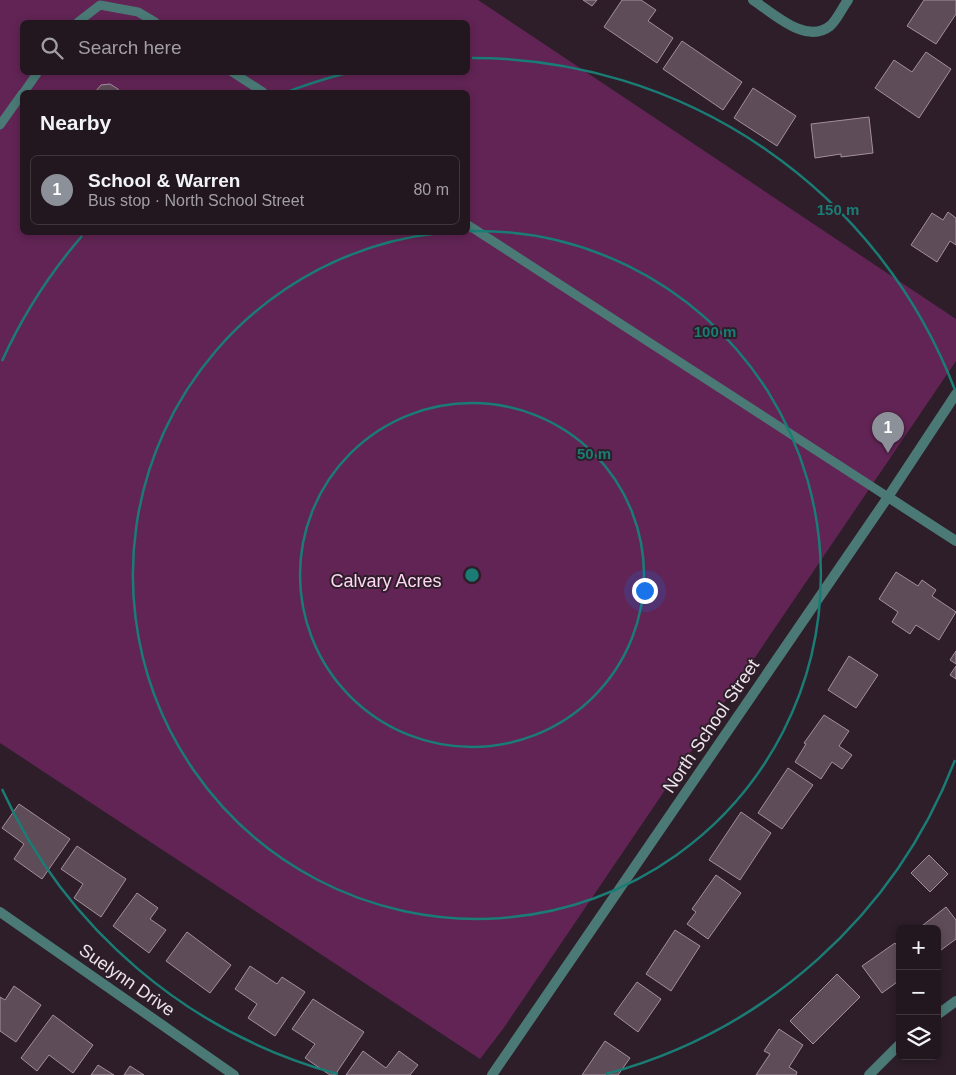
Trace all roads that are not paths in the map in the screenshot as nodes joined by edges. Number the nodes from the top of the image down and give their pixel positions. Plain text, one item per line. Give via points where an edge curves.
1 (753, 0) edge
2 (848, 0) edge
3 (81, 20) edge
4 (152, 20) edge
5 (36, 75) edge
6 (237, 75) edge
7 (25, 90) edge
8 (260, 90) edge
9 (20, 97) edge
10 (0, 125) edge
11 (470, 226) edge
12 (956, 394) edge
13 (888, 497) junction
14 (956, 541) edge
15 (0, 912) edge
16 (956, 1000) edge
17 (941, 1012) edge
18 (896, 1048) edge
19 (234, 1075) edge
20 (492, 1075) edge
21 (869, 1075) edge

1 - 2 street via 796,28 814,33 831,25
3 - 4 lane via 100,5 138,12
5 - 7 lane
6 - 8 lane
9 - 10 lane
11 - 13 lane
12 - 13 street, North School Street
13 - 14 street
13 - 20 street, North School Street
15 - 19 street, Suelynn Drive
16 - 17 street
18 - 21 street

